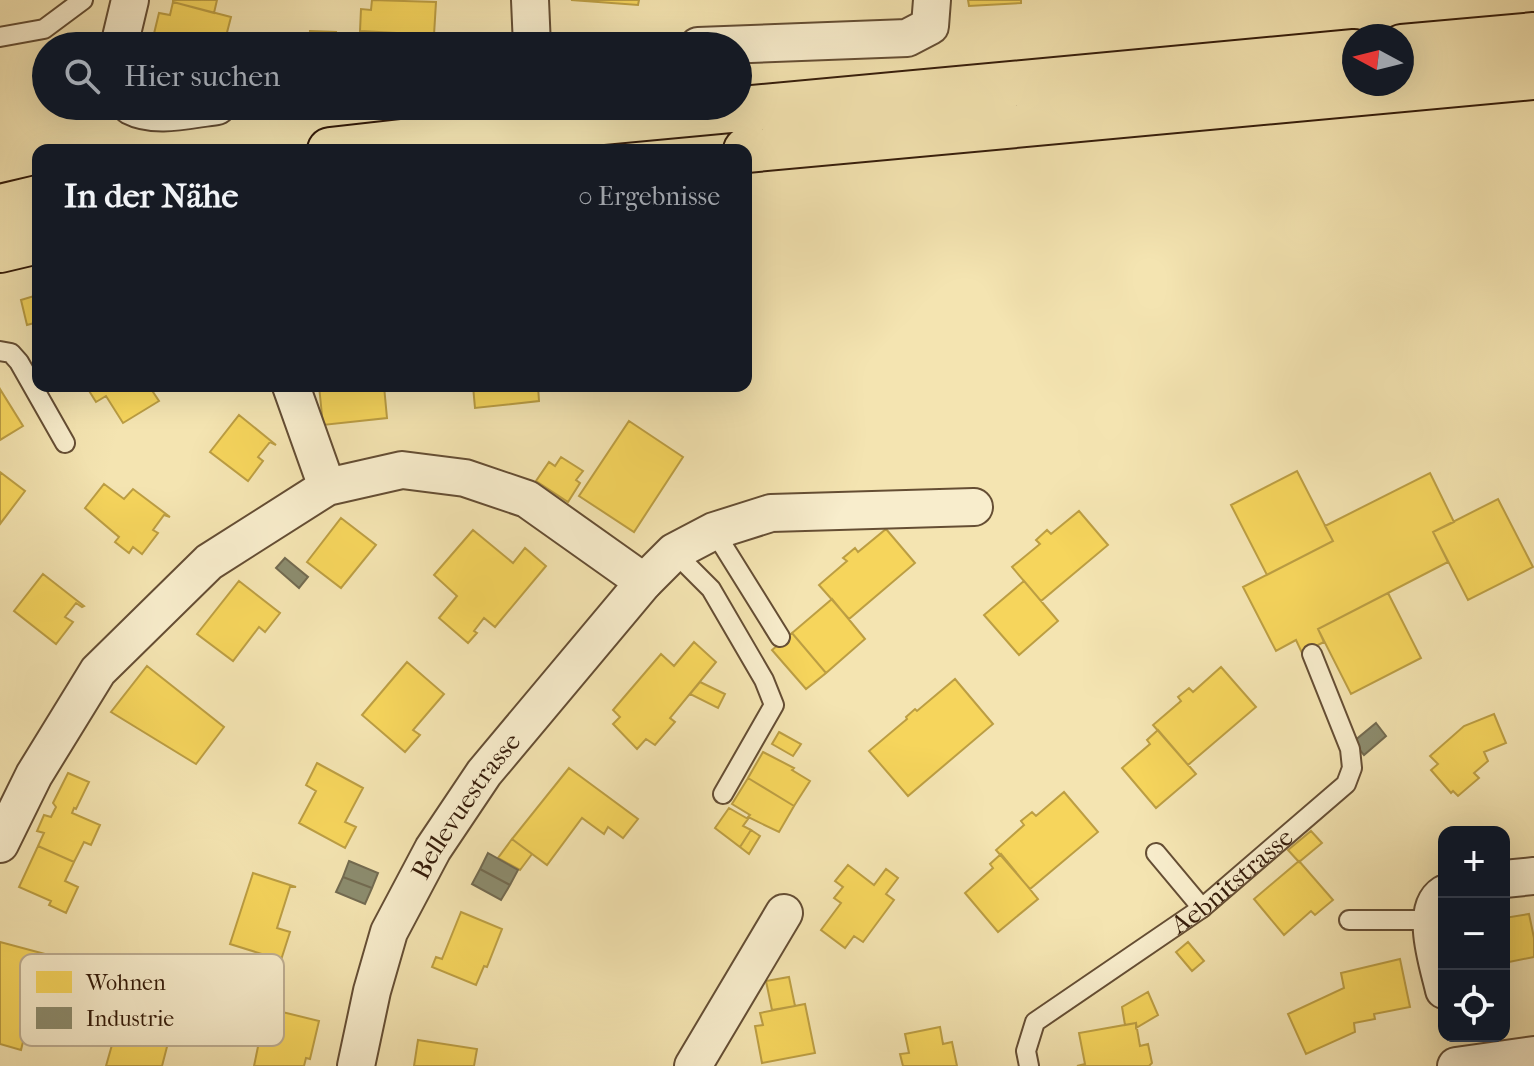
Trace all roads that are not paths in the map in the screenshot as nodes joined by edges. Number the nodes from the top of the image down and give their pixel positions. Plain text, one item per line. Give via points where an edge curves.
1 (83, 0) edge
2 (130, 0) edge
3 (530, 0) edge
4 (932, 0) edge
5 (122, 32) edge
6 (531, 32) edge
7 (1534, 35) edge
8 (0, 37) edge
9 (752, 44) edge
10 (1414, 46) edge
11 (1342, 53) edge
12 (1534, 77) edge
13 (752, 108) edge
14 (619, 120) edge
15 (382, 144) edge
16 (752, 149) edge
17 (32, 199) edge
18 (0, 207) edge
19 (32, 242) edge
20 (0, 250) edge
21 (0, 351) edge
22 (32, 385) edge
23 (36, 392) edge
24 (293, 392) edge
25 (65, 443) dead end
26 (327, 487) junction
27 (974, 507) dead end
28 (714, 531) junction
29 (674, 552) junction
30 (644, 582) junction
31 (780, 637) dead end
32 (1312, 654) dead end
33 (723, 794) dead end
34 (0, 844) edge
35 (1156, 853) dead end
36 (1534, 876) edge
37 (1510, 878) edge
38 (1437, 907) edge
39 (1202, 908) junction
40 (784, 913) dead end
41 (1349, 920) dead end
42 (1442, 970) edge
43 (1454, 1042) edge
44 (1534, 1055) edge
45 (356, 1066) edge
46 (693, 1066) edge
47 (1029, 1066) edge
48 (1457, 1066) edge

1 - 8 lane via 44,29
2 - 5 street
3 - 6 street
4 - 9 street via 930,26 907,38
7 - 10 highway
11 - 13 highway
12 - 16 highway
14 - 15 highway
17 - 18 highway
19 - 20 highway
21 - 22 lane via 11,353
23 - 25 lane
24 - 26 street
26 - 30 street via 402,470 465,478 527,499
26 - 34 street via 209,562 98,671 34,775
27 - 28 street, Bellevuestrasse via 771,513
28 - 29 street, Bellevuestrasse
28 - 31 lane
29 - 30 street, Bellevuestrasse
29 - 33 lane via 711,589 774,705
30 - 45 street, Bellevuestrasse via 484,773 433,849 389,932
32 - 39 lane, Aebnitstrasse via 1350,749 1352,768 1346,784
35 - 39 lane
36 - 37 street
38 - 41 lane
38 - 42 street
39 - 47 lane, Aebnitstrasse via 1035,1022 1026,1051
40 - 46 street
43 - 48 street
44 - 48 street

